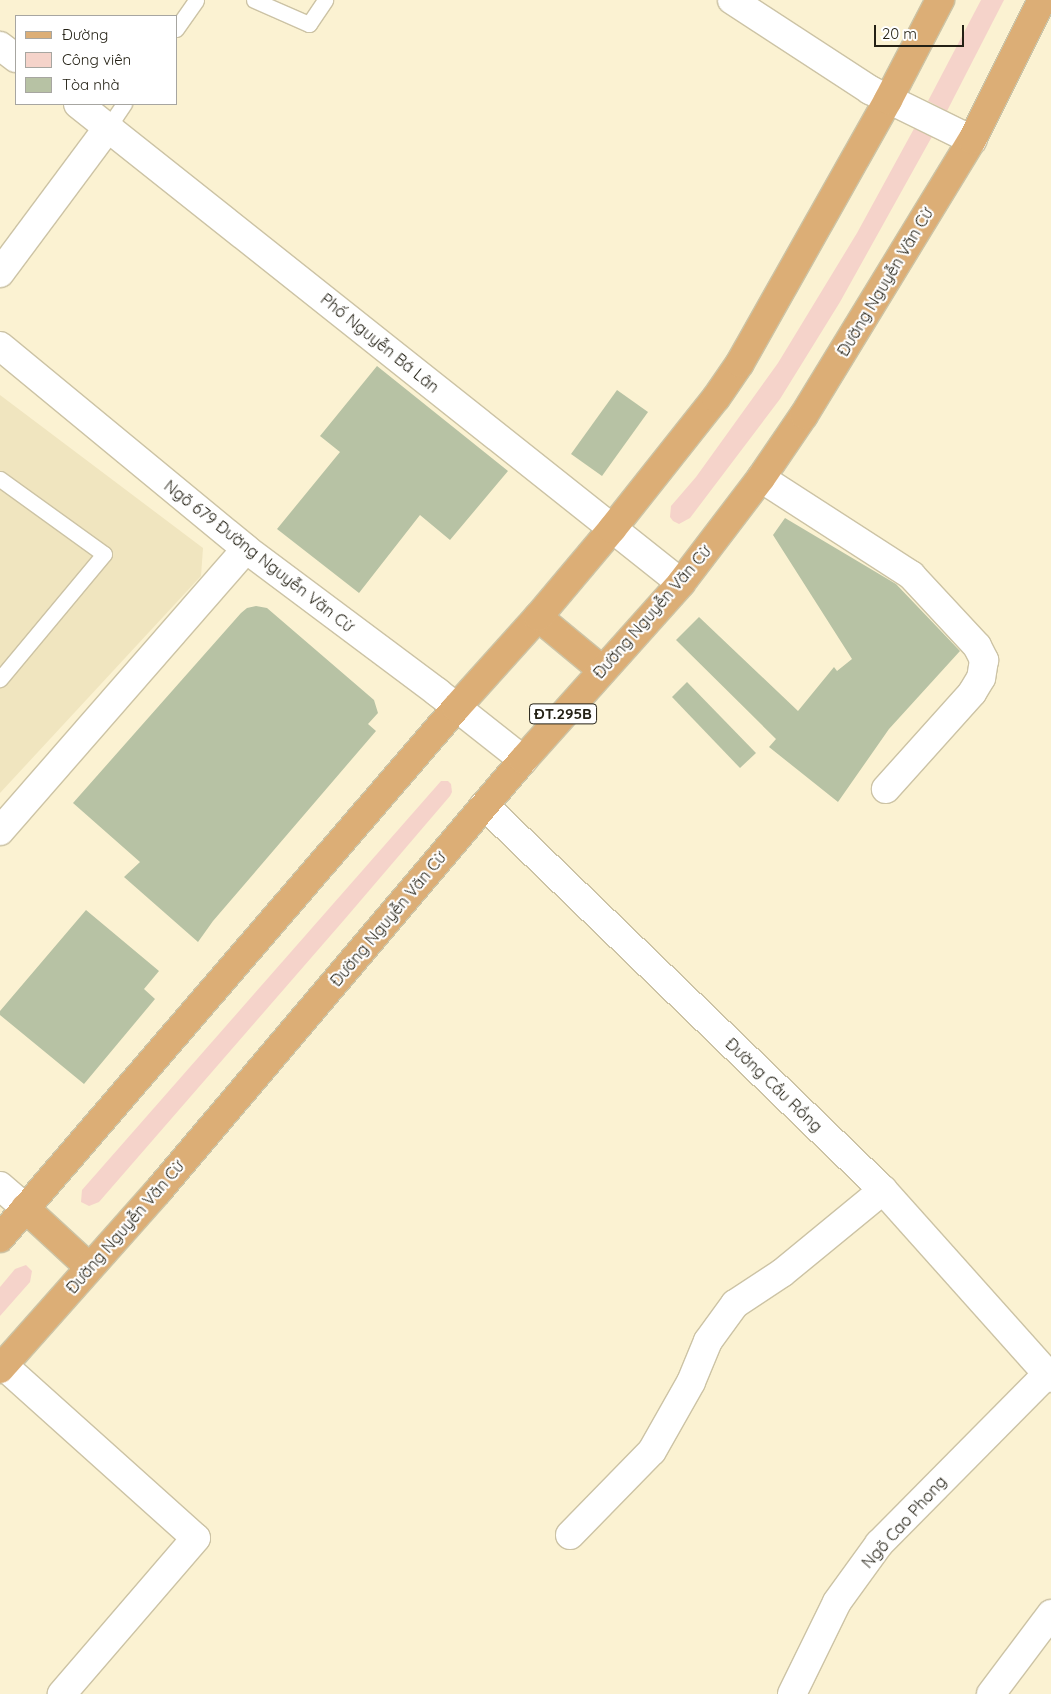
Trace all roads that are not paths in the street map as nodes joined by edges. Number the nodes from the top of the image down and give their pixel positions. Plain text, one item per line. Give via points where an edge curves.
1 (196, 0) edge
2 (254, 0) edge
3 (325, 0) edge
4 (732, 0) edge
5 (940, 0) edge
6 (1042, 0) edge
7 (178, 26) edge
8 (0, 46) edge
9 (15, 57) edge
10 (888, 100) junction
11 (79, 105) edge
12 (123, 105) edge
13 (109, 126) junction
14 (972, 140) junction
15 (0, 273) edge
16 (0, 346) edge
17 (761, 478) junction
18 (0, 479) edge
19 (612, 529) junction
20 (246, 549) junction
21 (681, 583) junction
22 (538, 617) junction
23 (602, 670) junction
24 (0, 679) edge
25 (456, 708) junction
26 (523, 760) junction
27 (886, 789) dead end
28 (484, 805) junction
29 (0, 831) edge
30 (0, 1186) edge
31 (883, 1190) junction
32 (25, 1208) junction
33 (0, 1238) edge
34 (89, 1268) junction
35 (2, 1367) edge
36 (1049, 1376) edge
37 (570, 1535) dead end
38 (1051, 1614) edge
39 (62, 1694) edge
40 (792, 1694) edge
41 (991, 1694) edge

1 - 7 lane
2 - 3 lane via 309,24
4 - 10 street
5 - 10 main road
6 - 14 main road, Đường Nguyễn Văn Cừ / ĐT.295B
8 - 9 street
10 - 14 street
10 - 19 main road via 740,363
11 - 13 street, Phố Nguyễn Bá Lân
12 - 13 lane
13 - 15 street
13 - 19 street, Phố Nguyễn Bá Lân
14 - 17 main road, Đường Nguyễn Văn Cừ / ĐT.295B via 804,415
16 - 20 street, Ngõ 679 Đường Nguyễn Văn Cừ
17 - 21 main road, Đường Nguyễn Văn Cừ / ĐT.295B
17 - 27 street via 911,575 977,646 984,660 982,678 972,692
18 - 24 lane via 104,554
19 - 21 street, Phố Nguyễn Bá Lân
19 - 22 main road
20 - 25 street, Ngõ 679 Đường Nguyễn Văn Cừ
20 - 29 street
21 - 23 main road, Đường Nguyễn Văn Cừ / ĐT.295B
22 - 23 main road
22 - 25 main road
23 - 26 main road, Đường Nguyễn Văn Cừ / ĐT.295B
25 - 26 street, Ngõ 679 Đường Nguyễn Văn Cừ
25 - 32 main road
26 - 28 main road, Đường Nguyễn Văn Cừ / ĐT.295B
28 - 31 street, Đường Cầu Rồng
28 - 34 main road, Đường Nguyễn Văn Cừ / ĐT.295B via 158,1191
30 - 32 street
31 - 36 street, Đường Cầu Rồng
31 - 37 street via 782,1273 734,1304 708,1341 691,1382 652,1451
32 - 33 main road
32 - 34 main road
34 - 35 main road, Đường Nguyễn Văn Cừ / ĐT.295B
35 - 39 street via 196,1538
36 - 40 street, Ngõ Cao Phong via 879,1544 837,1602
38 - 41 street

